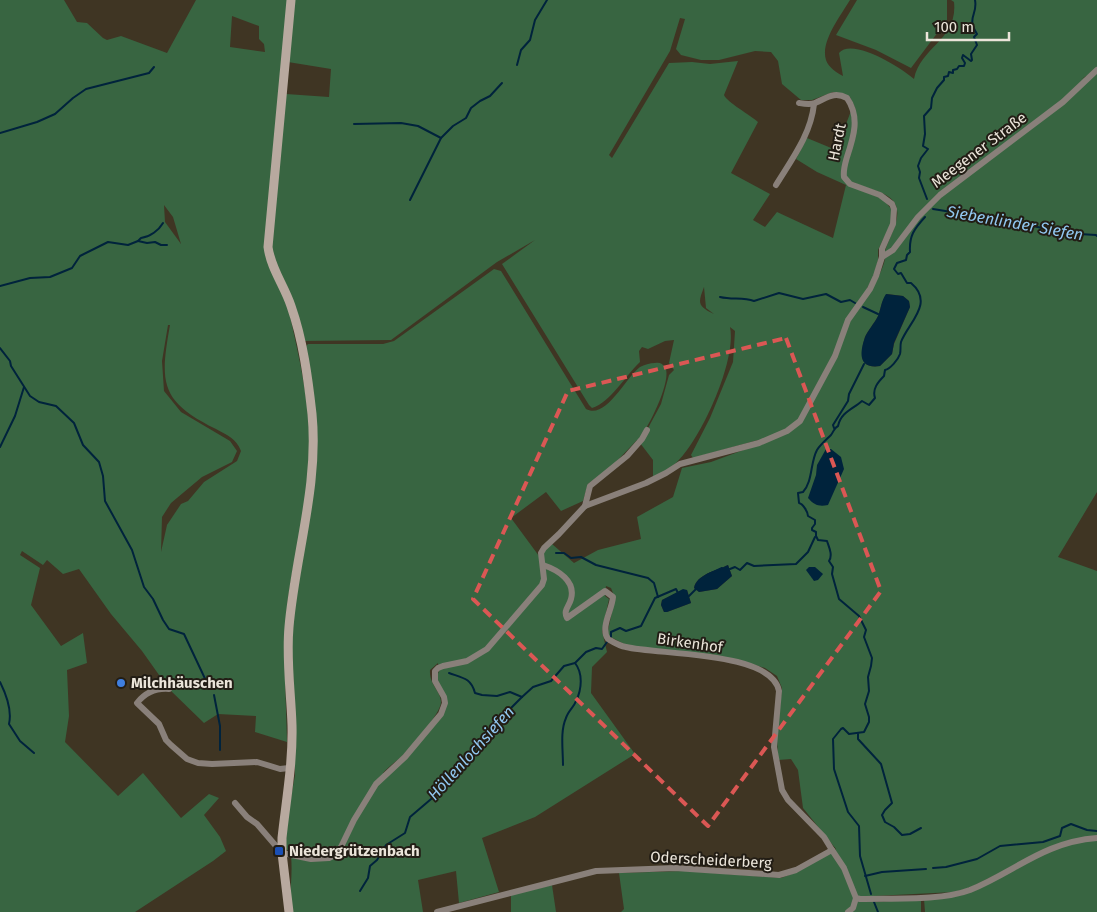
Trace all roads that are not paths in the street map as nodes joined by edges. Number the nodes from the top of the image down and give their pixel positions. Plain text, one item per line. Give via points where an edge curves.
1 (291, 0) edge
2 (1097, 70) edge
3 (799, 103) dead end
4 (814, 104) junction
5 (776, 185) dead end
6 (882, 256) junction
7 (648, 430) dead end
8 (585, 506) junction
9 (543, 565) junction
10 (169, 689) dead end
11 (289, 768) junction
12 (235, 803) dead end
13 (1097, 838) edge
14 (832, 850) junction
15 (282, 853) junction
16 (856, 898) junction
17 (289, 912) edge
18 (437, 912) edge
19 (848, 912) edge

1 - 11 street via 268,247 272,268 291,305 300,341 312,412 313,439 310,494 288,635 292,727
2 - 6 street, Meegener Straße via 1063,102 940,195 892,250
3 - 4 street, Hardt
4 - 5 street, Hardt via 801,146
4 - 6 street, Hardt via 833,94 843,96 854,112 856,124 844,177 850,184 892,204 893,224
6 - 8 street via 870,288 848,320 831,365 794,427 759,443 680,464 646,482
7 - 8 street via 627,456 590,486
8 - 9 street via 544,548 541,554
9 - 14 street, Birkenhof via 558,570 569,582 572,594 567,618 605,591 613,597 605,631 608,639 624,647 728,660 764,671 774,678 779,691 774,747 781,786 788,800
9 - 15 street via 542,585 488,649 467,661 443,666 435,672 435,681 444,697 444,709 405,757 376,784 337,852 329,858 302,858
10 - 11 street via 150,692 137,704 159,724 170,745 187,759 212,764 257,762 280,769
11 - 15 street
12 - 15 street
13 - 16 street via 1046,850 982,884 955,894
14 - 16 street via 844,868
14 - 18 street, Oderscheiderberg via 796,870 779,875 675,868 596,871
15 - 17 street
16 - 19 street

